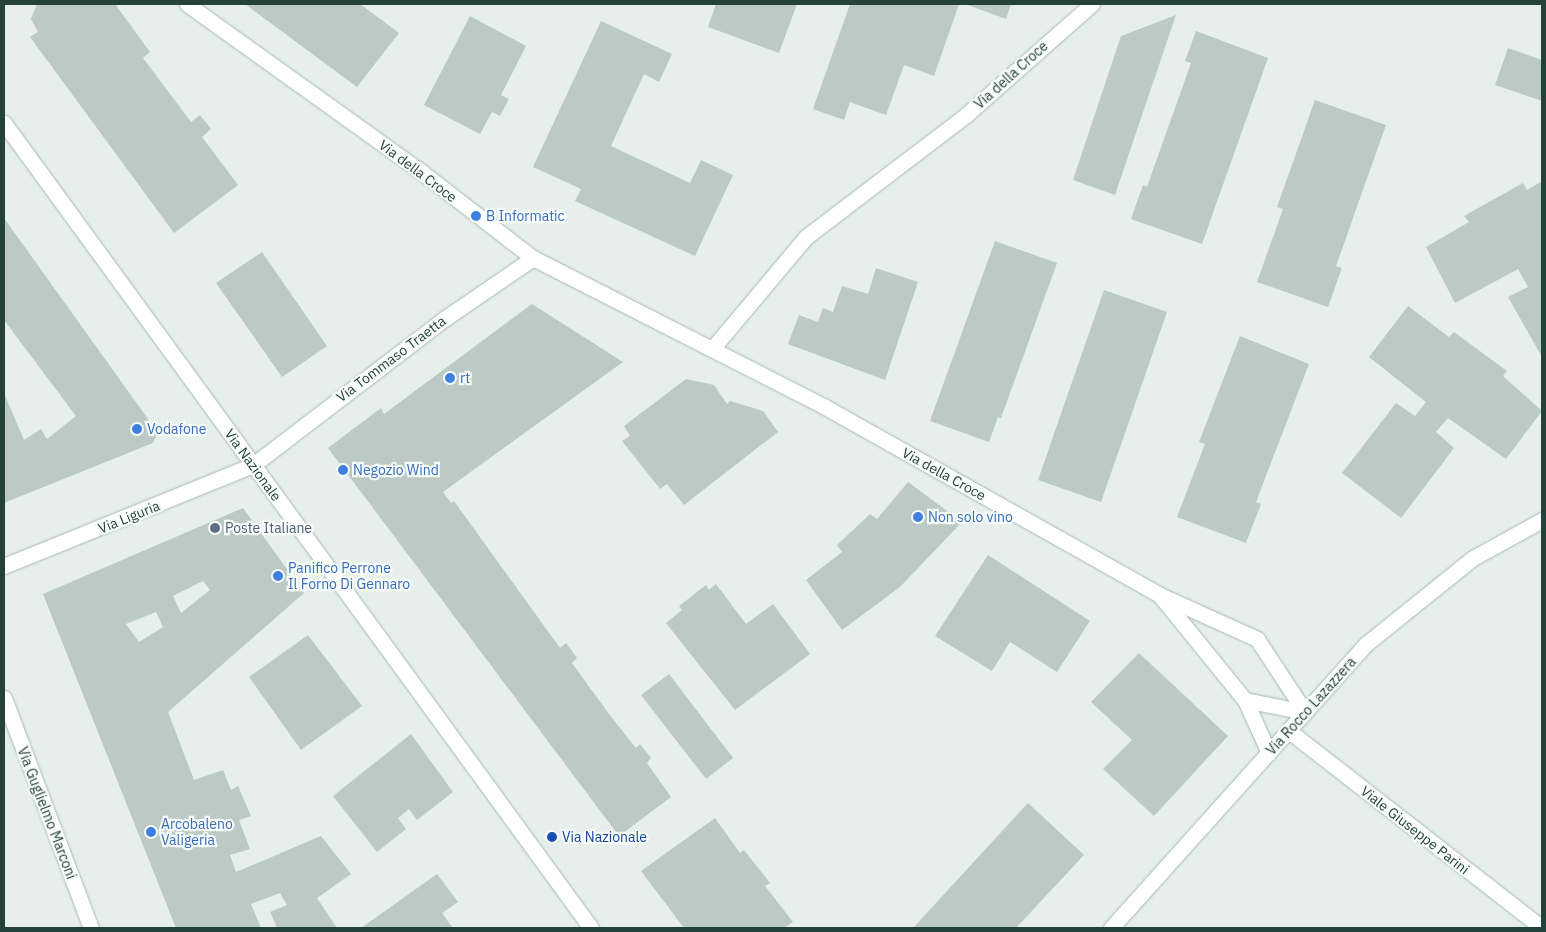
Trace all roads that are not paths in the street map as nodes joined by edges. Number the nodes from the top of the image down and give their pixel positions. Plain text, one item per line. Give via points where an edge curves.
1 (187, 4) edge
2 (1092, 4) edge
3 (4, 123) edge
4 (533, 258) junction
5 (712, 349) junction
6 (253, 466) junction
7 (1542, 520) edge
8 (4, 566) edge
9 (1160, 594) junction
10 (4, 698) edge
11 (1245, 700) junction
12 (1305, 712) junction
13 (1289, 731) junction
14 (1270, 752) junction
15 (91, 928) edge
16 (591, 928) edge
17 (1111, 928) edge
18 (1542, 928) edge

1 - 4 street, Via della Croce via 419,170
2 - 5 street, Via della Croce via 966,115 806,237
3 - 6 street, Via Nazionale
4 - 5 street, Via della Croce
4 - 6 street, Via Tommaso Traetta via 444,319
5 - 9 street, Via della Croce via 825,407
6 - 8 street, Via Liguria
6 - 16 street, Via Nazionale
7 - 12 street, Via Rocco Lazazzera via 1473,558 1374,638
9 - 11 street
9 - 12 street, Via della Croce via 1257,639
10 - 15 street, Via Guglielmo Marconi
11 - 12 street
11 - 14 street
12 - 13 street, Via Rocco Lazazzera
13 - 14 street, Via Rocco Lazazzera
13 - 18 street, Viale Giuseppe Parini
14 - 17 street, Via Rocco Lazazzera

